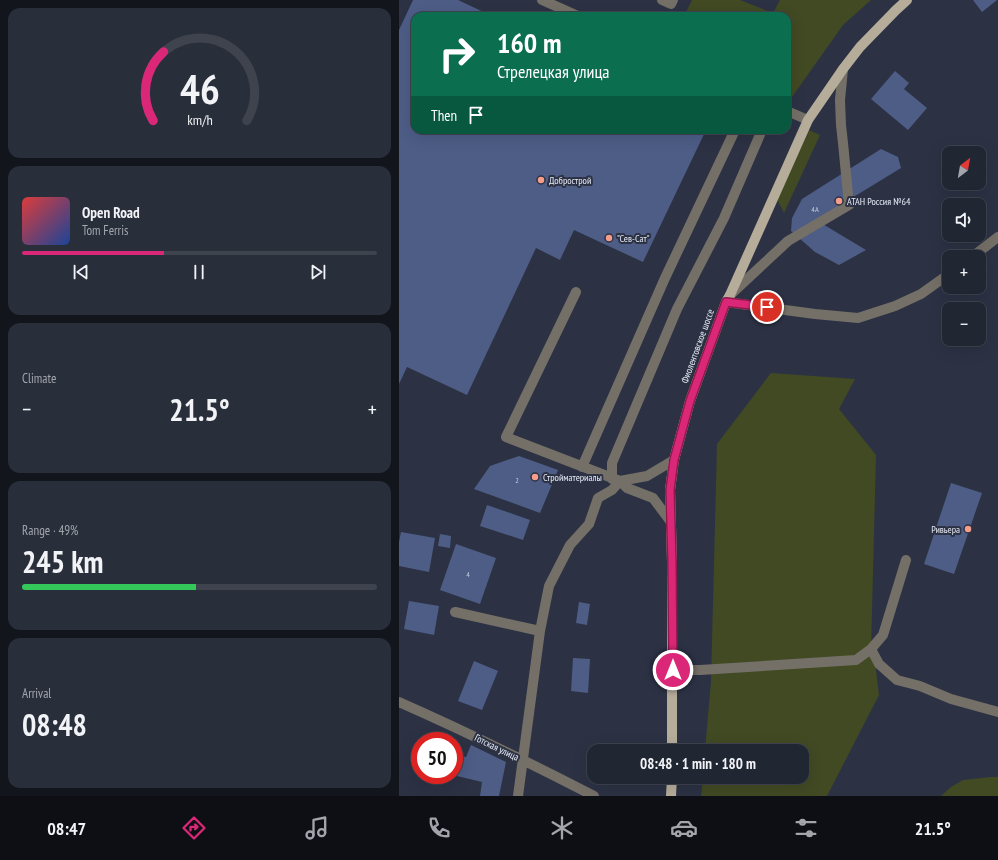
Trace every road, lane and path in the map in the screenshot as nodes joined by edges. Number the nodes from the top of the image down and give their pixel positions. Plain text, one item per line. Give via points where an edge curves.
1 (542, 0) edge
2 (662, 0) edge
3 (673, 0) edge
4 (907, 0) edge
5 (569, 12) edge
6 (843, 69) junction
7 (791, 113) edge
8 (808, 120) junction
9 (733, 134) edge
10 (760, 134) edge
11 (998, 237) edge
12 (981, 250) edge
13 (942, 279) edge
14 (576, 292) dead end
15 (728, 298) junction
16 (674, 460) junction
17 (582, 467) junction
18 (616, 480) junction
19 (671, 522) junction
20 (906, 560) dead end
21 (455, 612) dead end
22 (540, 631) junction
23 (871, 649) junction
24 (673, 670) junction
25 (399, 702) edge
26 (998, 712) edge
27 (672, 744) edge
28 (523, 760) junction
29 (671, 784) edge
30 (518, 796) edge
31 (594, 796) edge
32 (671, 796) edge

1 - 5 street
2 - 3 street via 671,4
4 - 6 main road, Фиолентовское шоссе via 860,47
6 - 8 main road, Фиолентовское шоссе
6 - 15 street via 841,125 849,205 788,241
7 - 8 street
8 - 15 main road, Фиолентовское шоссе
9 - 17 street via 665,278
10 - 18 street via 724,218 677,309 612,463
11 - 12 street
13 - 15 street via 921,294 859,318 815,314
14 - 17 street via 506,437
15 - 16 main road, Фиолентовское шоссе via 690,401
16 - 18 street via 647,476
16 - 19 main road, Фиолентовское шоссе via 670,490
17 - 18 street
18 - 19 street via 627,488 653,498
18 - 22 street via 612,490 598,498 589,524 570,545 549,586
19 - 24 main road, Фиолентовское шоссе
20 - 23 street via 883,635
21 - 22 street
22 - 28 street
23 - 24 street via 856,660
23 - 26 street via 879,664 897,680
24 - 27 main road, Фиолентовское шоссе
25 - 28 street, Готская улица
28 - 30 street
28 - 31 street, Готская улица
29 - 32 main road

